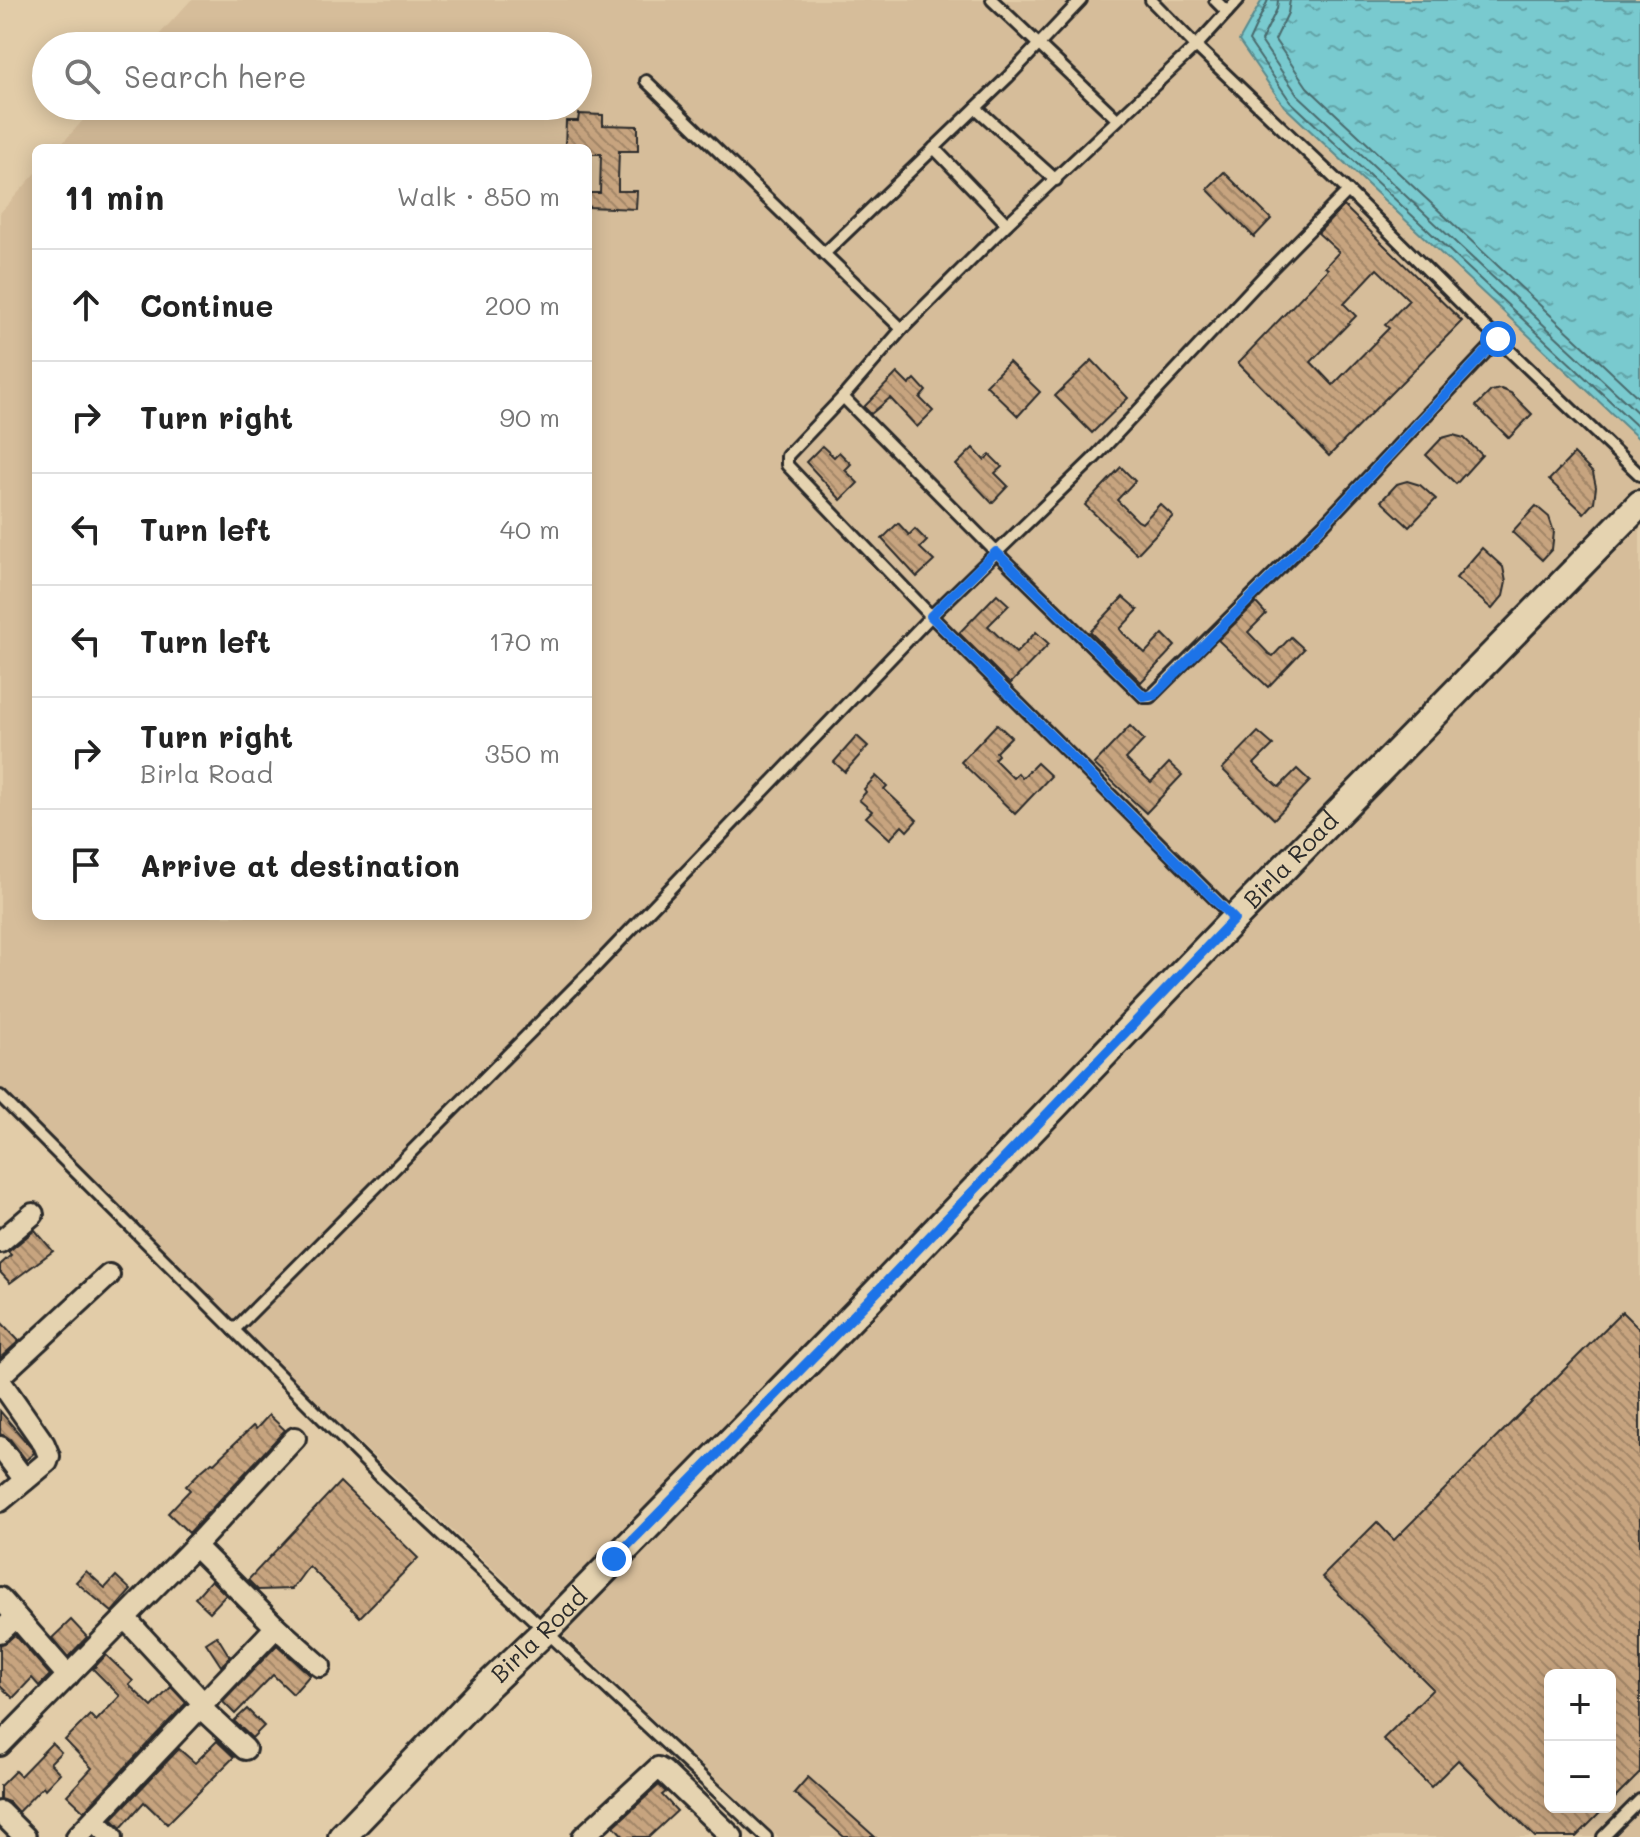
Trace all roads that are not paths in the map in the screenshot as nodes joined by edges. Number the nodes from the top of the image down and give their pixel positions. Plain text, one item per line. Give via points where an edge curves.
1 (992, 0) edge
2 (1081, 0) edge
3 (1151, 0) edge
4 (1215, 0) edge
5 (1238, 0) edge
6 (1227, 12) junction
7 (1039, 45) junction
8 (1196, 46) junction
9 (646, 81) dead end
10 (976, 108) junction
11 (1117, 119) junction
12 (934, 148) junction
13 (1056, 180) junction
14 (1348, 191) junction
15 (1007, 224) junction
16 (824, 254) junction
17 (902, 329) junction
18 (1498, 339) junction
19 (843, 397) junction
20 (1640, 475) edge
21 (1640, 504) edge
22 (996, 552) junction
23 (931, 616) junction
24 (1234, 919) junction
25 (0, 1096) edge
26 (33, 1214) dead end
27 (0, 1242) edge
28 (109, 1275) dead end
29 (234, 1330) junction
30 (0, 1379) edge
31 (295, 1438) dead end
32 (0, 1447) edge
33 (25, 1480) junction
34 (0, 1501) edge
35 (195, 1546) junction
36 (0, 1598) edge
37 (16, 1617) junction
38 (125, 1618) junction
39 (276, 1627) junction
40 (545, 1631) junction
41 (0, 1632) edge
42 (320, 1666) dead end
43 (68, 1676) junction
44 (203, 1706) junction
45 (0, 1745) edge
46 (245, 1749) dead end
47 (1640, 1800) edge
48 (0, 1812) edge
49 (94, 1820) junction
50 (25, 1837) edge
51 (77, 1837) edge
52 (112, 1837) edge
53 (342, 1837) edge
54 (583, 1837) edge
55 (732, 1837) edge
56 (766, 1837) edge
57 (1603, 1837) edge

1 - 7 lane
2 - 7 lane
3 - 8 lane
4 - 6 lane
5 - 6 lane
6 - 8 lane
7 - 10 lane
7 - 11 lane
8 - 11 lane
8 - 14 lane
9 - 16 lane
10 - 12 lane
10 - 13 lane
11 - 13 lane
12 - 15 lane
12 - 16 lane
13 - 15 lane
14 - 18 lane
14 - 22 lane via 1094,458
15 - 17 lane
16 - 17 lane
17 - 19 lane
18 - 20 lane
18 - 22 lane via 1323,525 1150,697 1144,697
19 - 22 lane
19 - 23 lane via 786,463
21 - 24 street, Birla Road
22 - 23 lane
23 - 24 lane
23 - 29 lane via 597,965
24 - 40 street, Birla Road
25 - 29 lane
26 - 27 street
28 - 30 street
29 - 40 lane
30 - 33 street via 48,1452 47,1462
31 - 35 street
32 - 33 street
33 - 34 street
35 - 38 street
35 - 39 street
36 - 37 street
37 - 41 street
37 - 43 street
38 - 43 street
38 - 44 street
39 - 42 street
39 - 44 street
40 - 53 street, Birla Road
40 - 56 lane
43 - 45 street
44 - 46 street
44 - 49 street
47 - 57 lane
48 - 50 street
49 - 51 street
49 - 52 street
54 - 55 street via 658,1768

